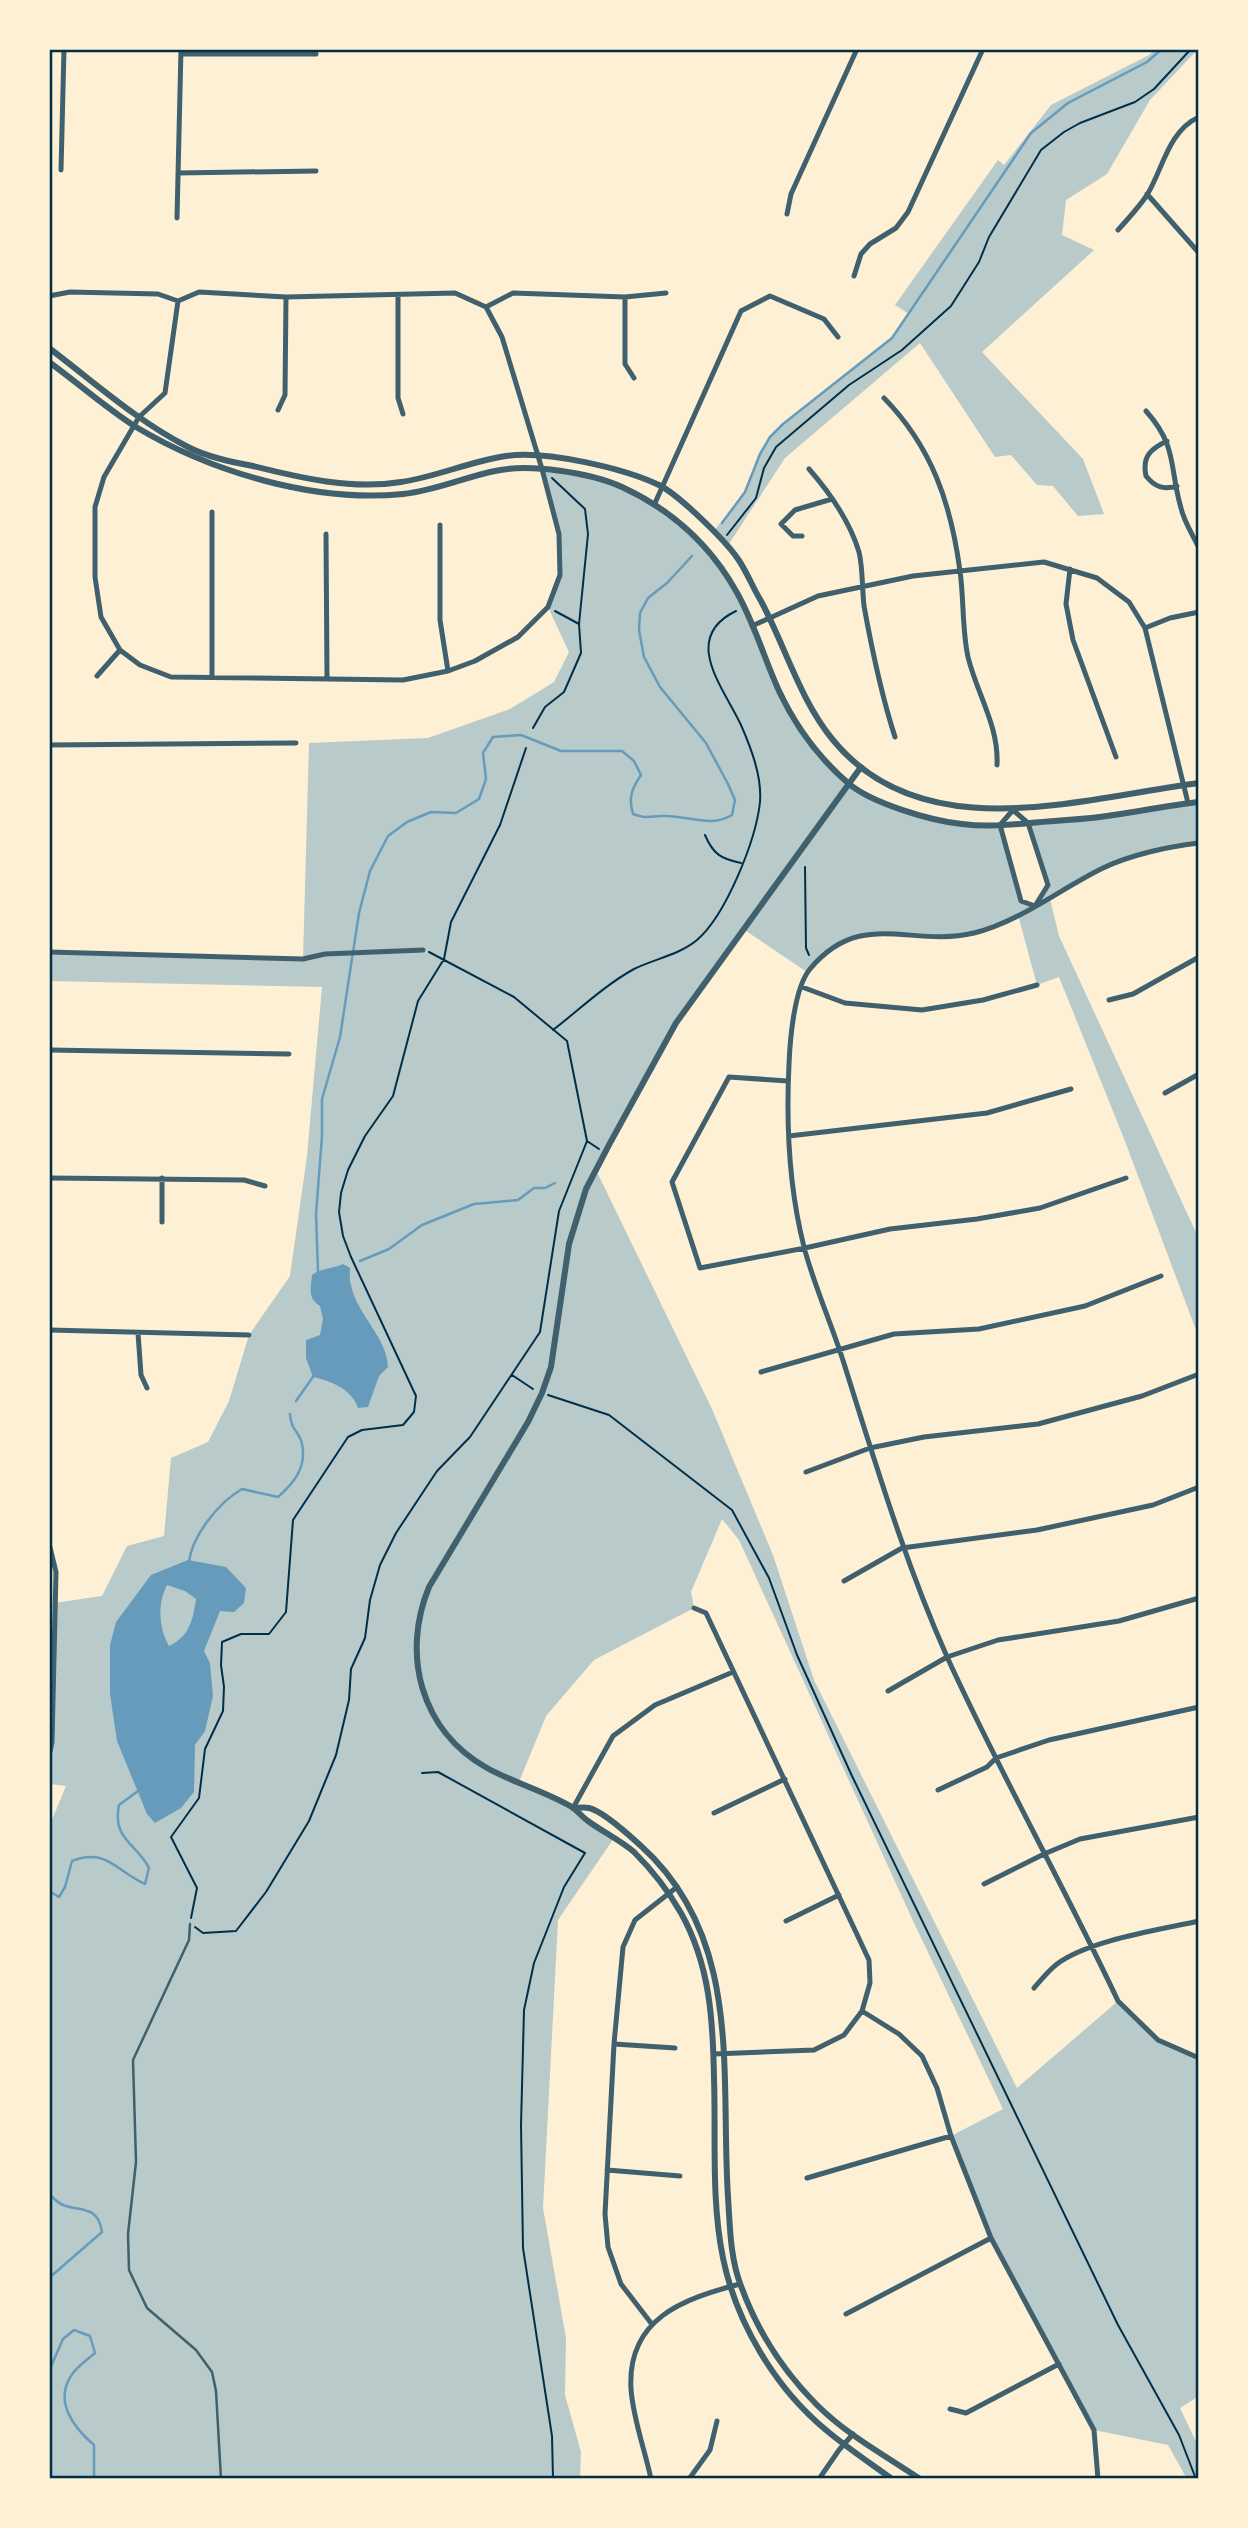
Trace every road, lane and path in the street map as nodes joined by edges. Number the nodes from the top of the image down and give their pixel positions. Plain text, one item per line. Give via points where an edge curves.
1 (64, 49) edge
2 (856, 49) edge
3 (983, 49) edge
4 (1191, 49) edge
5 (181, 52) edge
6 (316, 54) dead end
7 (1199, 117) edge
8 (61, 170) dead end
9 (316, 171) dead end
10 (178, 173) junction
11 (1147, 194) junction
12 (787, 214) dead end
13 (177, 218) dead end
14 (1118, 230) dead end
15 (1199, 253) edge
16 (854, 276) dead end
17 (666, 293) dead end
18 (398, 295) junction
19 (49, 296) edge
20 (286, 297) junction
21 (625, 297) junction
22 (177, 301) junction
23 (486, 307) junction
24 (838, 337) dead end
25 (49, 348) edge
26 (49, 362) edge
27 (634, 378) dead end
28 (884, 398) dead end
29 (278, 410) dead end
30 (1146, 411) dead end
31 (403, 414) dead end
32 (139, 417) junction
33 (134, 426) junction
34 (1167, 442) junction
35 (536, 455) junction
36 (542, 469) junction
37 (810, 469) dead end
38 (662, 486) junction
39 (1177, 486) junction
40 (832, 499) junction
41 (655, 503) junction
42 (212, 512) dead end
43 (440, 525) dead end
44 (326, 534) dead end
45 (802, 536) dead end
46 (722, 541) junction
47 (1199, 548) edge
48 (1070, 569) junction
49 (960, 570) junction
50 (861, 586) junction
51 (548, 607) junction
52 (744, 607) junction
53 (1199, 612) edge
54 (770, 618) junction
55 (579, 624) junction
56 (752, 626) junction
57 (1145, 628) junction
58 (120, 649) junction
59 (448, 671) junction
60 (97, 676) dead end
61 (212, 677) junction
62 (327, 678) junction
63 (533, 727) dead end
64 (895, 737) dead end
65 (296, 743) dead end
66 (49, 745) edge
67 (526, 748) dead end
68 (1116, 757) dead end
69 (997, 765) dead end
70 (861, 768) junction
71 (1199, 783) edge
72 (850, 785) junction
73 (1185, 785) junction
74 (1199, 802) edge
75 (1188, 803) junction
76 (1013, 810) junction
77 (1028, 823) junction
78 (1000, 825) junction
79 (705, 835) dead end
80 (1199, 843) edge
81 (742, 863) junction
82 (805, 867) dead end
83 (1035, 906) junction
84 (423, 950) joint
85 (49, 952) edge
86 (809, 955) dead end
87 (1199, 957) edge
88 (444, 959) junction
89 (1037, 985) dead end
90 (802, 987) junction
91 (1109, 1000) dead end
92 (553, 1030) junction
93 (49, 1050) edge
94 (289, 1054) dead end
95 (1199, 1074) edge
96 (788, 1081) junction
97 (1071, 1089) dead end
98 (1165, 1093) dead end
99 (789, 1136) junction
100 (587, 1141) junction
101 (606, 1153) junction
102 (49, 1178) edge
103 (162, 1178) junction
104 (1126, 1178) dead end
105 (265, 1186) dead end
106 (162, 1222) dead end
107 (805, 1248) junction
108 (1161, 1276) dead end
109 (49, 1330) edge
110 (138, 1333) junction
111 (249, 1335) dead end
112 (840, 1350) junction
113 (761, 1372) dead end
114 (511, 1374) junction
115 (1199, 1374) edge
116 (147, 1388) dead end
117 (542, 1393) junction
118 (870, 1448) junction
119 (806, 1472) dead end
120 (1199, 1487) edge
121 (49, 1543) edge
122 (902, 1548) junction
123 (845, 1581) dead end
124 (1199, 1598) edge
125 (51, 1603) edge
126 (694, 1608) dead end
127 (947, 1657) junction
128 (733, 1672) junction
129 (888, 1691) dead end
130 (1199, 1707) edge
131 (49, 1756) edge
132 (996, 1758) junction
133 (422, 1773) dead end
134 (785, 1779) junction
135 (938, 1790) dead end
136 (573, 1808) junction
137 (714, 1813) dead end
138 (1199, 1817) edge
139 (1044, 1854) junction
140 (984, 1884) dead end
141 (677, 1888) junction
142 (668, 1895) junction
143 (839, 1895) junction
144 (786, 1921) dead end
145 (1199, 1921) edge
146 (190, 1924) junction
147 (1093, 1948) junction
148 (1034, 1988) dead end
149 (862, 2011) junction
150 (614, 2044) junction
151 (675, 2048) dead end
152 (725, 2053) junction
153 (714, 2054) junction
154 (1199, 2058) edge
155 (951, 2136) junction
156 (607, 2170) junction
157 (680, 2176) dead end
158 (807, 2178) dead end
159 (991, 2238) junction
160 (740, 2284) junction
161 (730, 2287) junction
162 (846, 2314) dead end
163 (651, 2323) junction
164 (1059, 2364) junction
165 (950, 2409) dead end
166 (717, 2421) dead end
167 (853, 2434) junction
168 (844, 2444) junction
169 (221, 2479) edge
170 (553, 2479) edge
171 (651, 2479) edge
172 (689, 2479) edge
173 (820, 2479) edge
174 (892, 2479) edge
175 (920, 2479) edge
176 (1098, 2479) edge
177 (1196, 2479) edge

1 - 8 street
2 - 12 street via 791,194
3 - 16 street via 908,212 896,228 861,254
4 - 46 path via 1136,102 1080,123 1041,150 951,306 902,350 849,385 776,447 764,468 756,498
5 - 6 street
5 - 10 street
7 - 11 street via 1178,134
9 - 10 street
10 - 13 street
11 - 14 street
11 - 15 street
17 - 21 street
18 - 20 street
18 - 23 street via 455,293
18 - 31 street via 398,398
19 - 22 street via 70,292 158,294
20 - 22 street via 199,292
20 - 29 street via 285,395
21 - 23 street via 513,293
21 - 27 street via 625,364
22 - 32 street via 165,393
23 - 35 street via 502,337
24 - 38 street via 824,319 770,296 741,312
25 - 32 street
26 - 33 street
28 - 49 street via 917,438 942,488
30 - 34 street
32 - 33 street
32 - 35 street via 190,448 321,481 400,482 506,456
33 - 36 street via 184,453 238,473 355,495 405,494 500,470
33 - 58 street via 104,477 95,507 94,577 101,617
34 - 39 street
34 - 39 street via 1149,452 1146,476 1159,488
35 - 36 street
35 - 38 street via 620,471
36 - 41 street via 618,485
36 - 51 street via 559,534 560,575
36 - 55 path via 585,509 588,534
37 - 40 street
38 - 41 street
38 - 46 street
39 - 47 street via 1181,510
40 - 45 street via 795,510 781,524 793,536
40 - 50 street via 859,553
41 - 52 street via 688,528 716,561
42 - 61 street
43 - 59 street via 440,620
44 - 62 street
46 - 54 street via 738,559
48 - 49 street via 1044,562
48 - 57 street via 1097,578 1129,602
48 - 68 street via 1066,604 1073,640
49 - 50 street
49 - 69 street via 968,656 996,735
50 - 54 street via 818,596
50 - 64 street via 882,696
51 - 55 path
51 - 59 street via 518,637
52 - 56 street
52 - 81 path via 722,619 708,645 715,678 739,722 757,774 758,811
53 - 57 street
54 - 56 street
54 - 70 street via 812,707 832,739
55 - 63 path via 581,653 564,692 545,707
56 - 72 street via 797,726
57 - 73 street
58 - 60 street
58 - 61 street via 140,665 171,677
59 - 62 street via 403,680
61 - 62 street
65 - 66 street
67 - 88 path via 500,825 451,922
70 - 72 street
70 - 76 street via 933,802
71 - 73 street
72 - 78 street via 919,815 961,824
72 - 101 street via 676,1023
73 - 75 street
73 - 76 street
74 - 75 street
75 - 77 street
76 - 77 street
76 - 78 street
77 - 78 street
77 - 83 street via 1048,885
78 - 83 street via 1021,901
79 - 81 path via 724,859
80 - 83 street via 1176,845 1106,866
81 - 92 path via 732,891 696,941 633,970
82 - 86 path
83 - 90 street via 985,930 957,937 869,933 846,939 807,972
84 - 85 street via 303,959
84 - 88 path
87 - 91 street via 1133,994
88 - 92 path via 514,997
88 - 146 path via 418,1002 393,1096 348,1170 339,1212 351,1257 412,1385 414,1412 402,1425 362,1430 348,1437 293,1520 286,1612 269,1634 241,1634 222,1642 223,1710 205,1749 199,1798 171,1837 197,1888
89 - 90 street via 922,1010 845,1003
90 - 96 street via 791,1026
92 - 100 path via 567,1041
93 - 94 street
95 - 98 street
96 - 99 street
96 - 107 street via 729,1077 673,1182 700,1268
97 - 99 street via 987,1113
99 - 107 street
100 - 101 path
100 - 114 path via 559,1212 540,1332
101 - 117 street via 586,1189 569,1244 551,1367
102 - 103 street
103 - 105 street via 244,1180
103 - 106 street
104 - 107 street via 1040,1208 890,1229
107 - 112 street
108 - 112 street via 1085,1306 979,1329 894,1334
109 - 110 street
110 - 111 street
110 - 116 street via 141,1375
112 - 113 street
112 - 118 street
114 - 117 path
114 - 146 path via 470,1437 437,1471 380,1565 365,1638 351,1669 336,1755 309,1821 236,1931 203,1933
115 - 118 street via 1142,1396 1038,1424
117 - 136 street via 429,1587 419,1620 416,1665 429,1705 464,1752 487,1768
117 - 177 path via 609,1415 732,1510 769,1578 797,1655 852,1776 1118,2325 1179,2435
118 - 119 street
118 - 122 street
120 - 122 street via 1153,1505 1037,1530
121 - 125 street via 56,1572
122 - 123 street
122 - 127 street
124 - 127 street via 1119,1621 998,1640
125 - 131 street
126 - 128 street via 706,1613
127 - 129 street
127 - 132 street
128 - 134 street
128 - 136 street via 654,1705 613,1736
130 - 132 street via 1049,1740
132 - 135 street via 987,1767
132 - 139 street
133 - 170 path via 438,1772 586,1853 564,1887 534,1963 524,2010 523,2248 552,2436
134 - 137 street
134 - 143 street
136 - 141 street via 590,1808 627,1833 653,1856
136 - 142 street via 633,1852
138 - 139 street via 1080,1839
139 - 140 street
139 - 147 street
141 - 142 street
141 - 152 street via 711,1959
142 - 150 street via 635,1920 623,1948
142 - 153 street via 681,1913 704,1969
143 - 144 street
143 - 149 street via 869,1960 870,1983
145 - 147 street
146 - 169 lane via 189,1940 133,2060 136,2162 129,2270 147,2308 196,2350 212,2372
147 - 148 street via 1057,1964
147 - 154 street via 1118,2001 1158,2040
149 - 152 street via 844,2035 814,2050
149 - 155 street via 900,2034 922,2056
150 - 151 street
150 - 156 street
152 - 153 street
152 - 160 street via 731,2244
153 - 161 street via 718,2222
155 - 158 street
155 - 159 street
156 - 157 street
156 - 163 street via 608,2247 621,2284
159 - 162 street
159 - 164 street
160 - 161 street
160 - 167 street via 762,2333 788,2373 818,2406
161 - 163 street via 684,2302
161 - 168 street via 760,2351 779,2378
163 - 171 street via 631,2365 631,2391
164 - 165 street via 966,2413
164 - 176 street via 1094,2431
166 - 172 street via 710,2449
167 - 168 street
167 - 175 street
168 - 173 street
168 - 174 street

